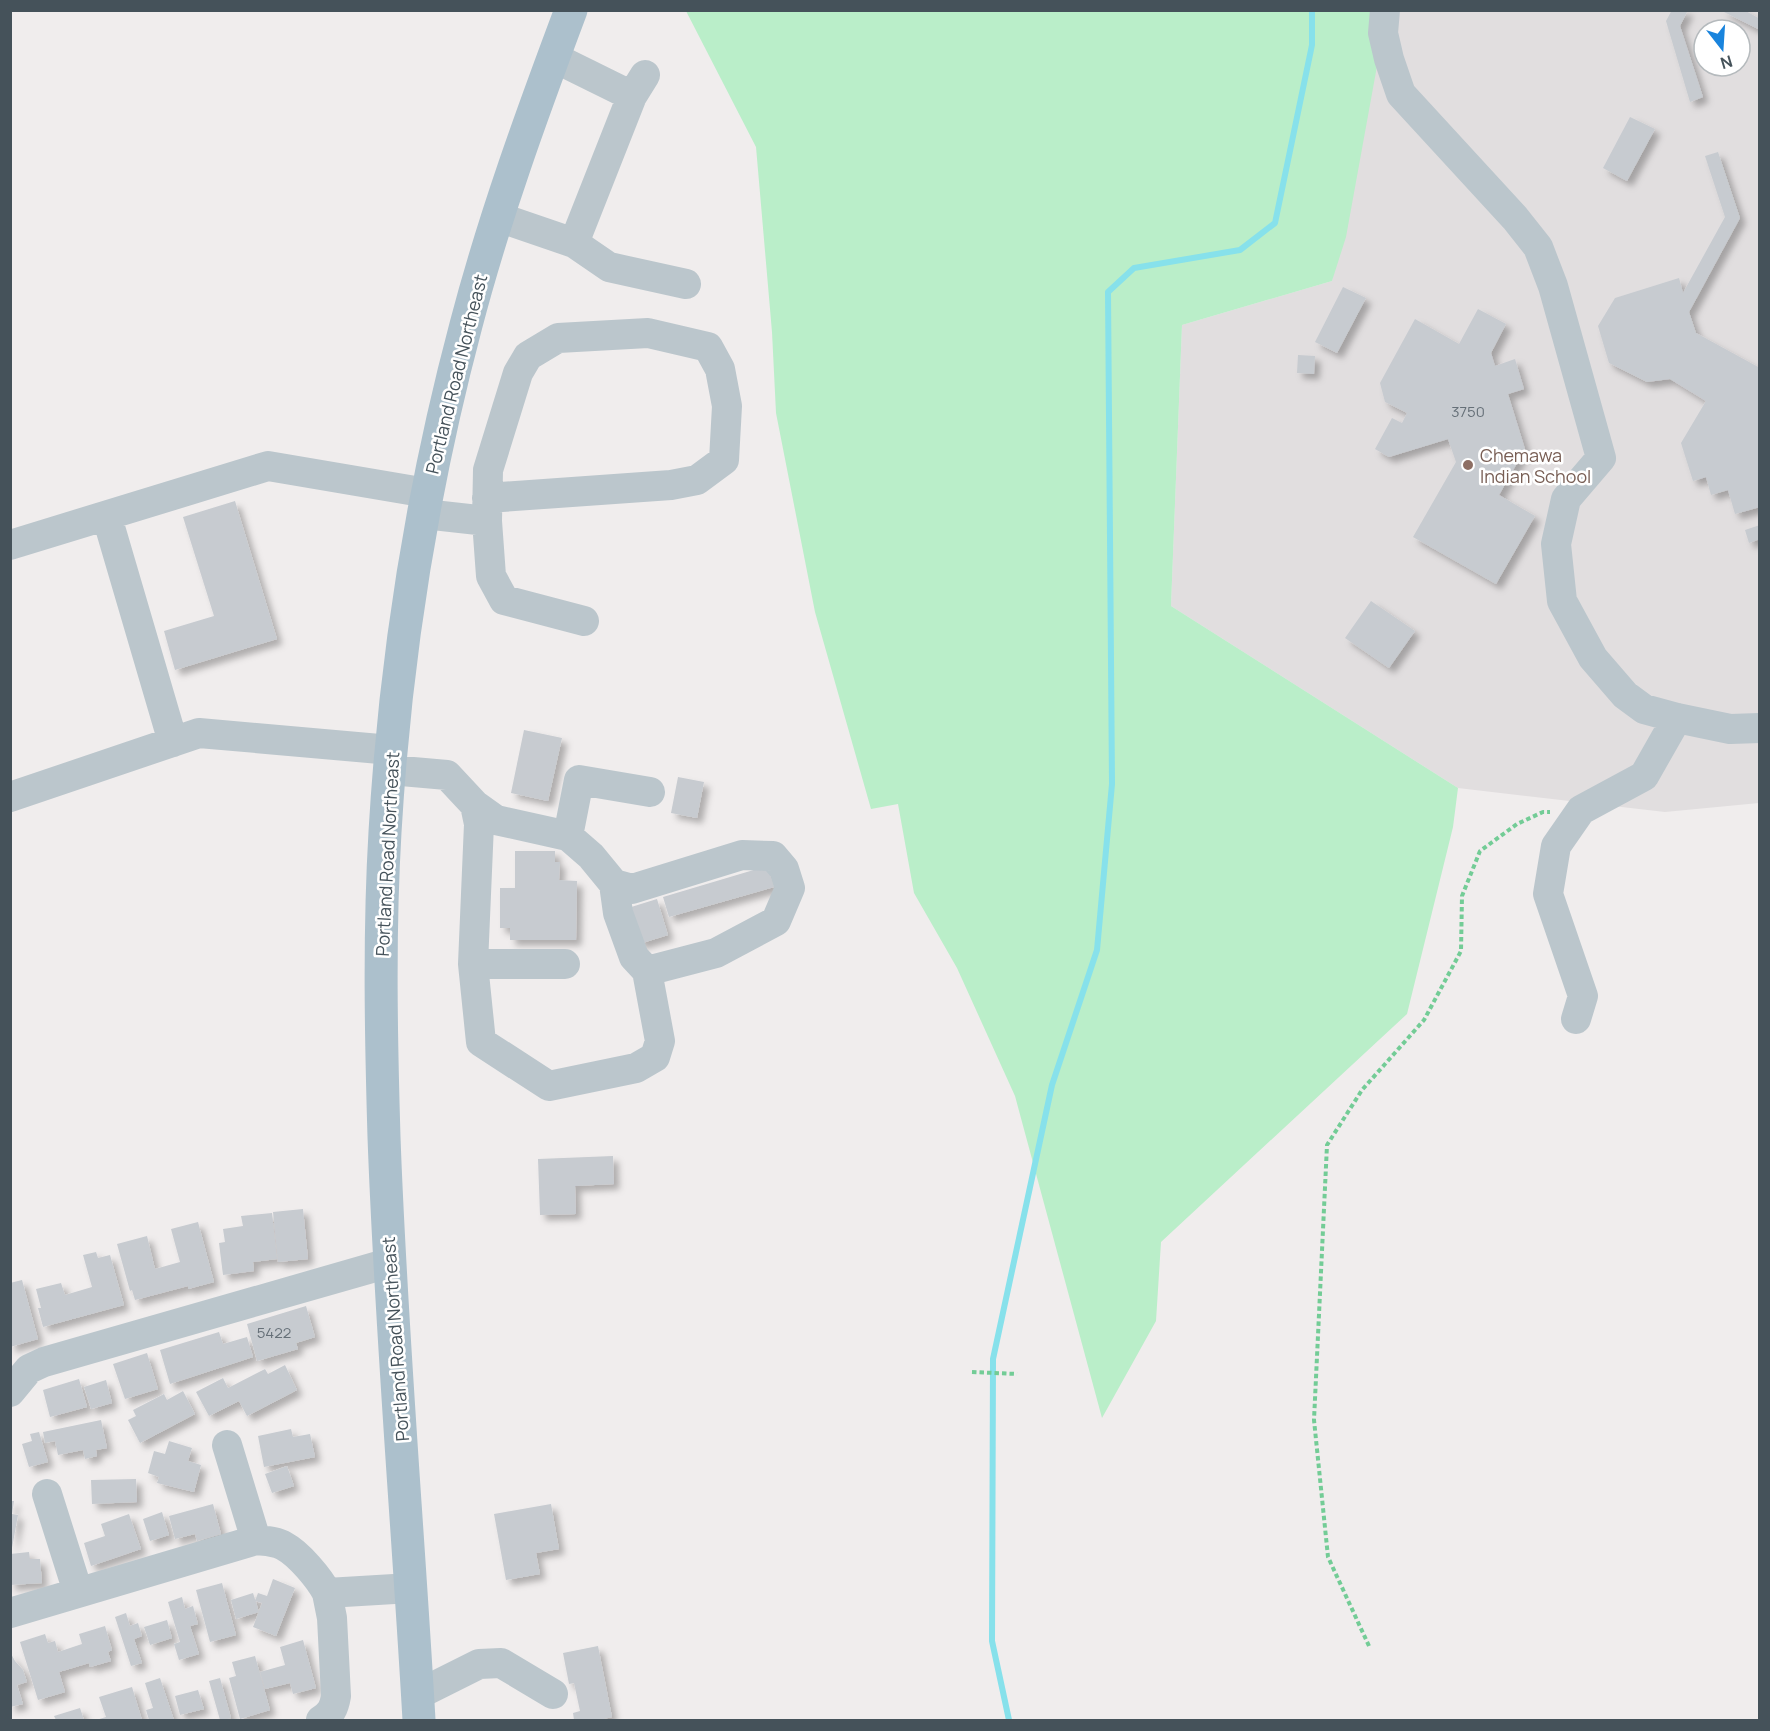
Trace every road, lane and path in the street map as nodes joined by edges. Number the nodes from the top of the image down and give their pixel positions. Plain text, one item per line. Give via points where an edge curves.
1 (571, 10) edge
2 (1385, 10) edge
3 (553, 57) junction
4 (498, 217) junction
5 (574, 243) junction
6 (686, 284) dead end
7 (425, 504) junction
8 (487, 510) junction
9 (108, 517) junction
10 (10, 545) edge
11 (584, 621) dead end
12 (1677, 718) junction
13 (1760, 728) edge
14 (173, 742) junction
15 (390, 760) junction
16 (650, 792) dead end
17 (10, 797) edge
18 (475, 805) junction
19 (1581, 810) junction
20 (568, 836) junction
21 (614, 884) junction
22 (473, 964) junction
23 (565, 964) dead end
24 (647, 970) junction
25 (1576, 1018) dead end
26 (389, 1263) junction
27 (972, 1372) dead end
28 (1017, 1374) dead end
29 (10, 1392) edge
30 (226, 1445) dead end
31 (47, 1494) dead end
32 (256, 1540) junction
33 (411, 1588) junction
34 (78, 1592) junction
35 (327, 1593) junction
36 (10, 1613) edge
37 (1369, 1646) dead end
38 (553, 1694) dead end
39 (418, 1708) edge
40 (321, 1720) edge

1 - 3 main road, Portland Road Northeast
2 - 12 lane via 1383,33 1401,94 1538,247 1553,286 1601,458 1566,499 1556,544 1562,601 1593,658 1625,694 1644,709
3 - 4 main road, Portland Road Northeast
3 - 5 lane via 639,86
4 - 5 lane
4 - 7 main road, Portland Road Northeast via 465,326
5 - 6 lane via 609,267
7 - 8 lane
7 - 9 lane via 268,466
7 - 15 main road, Portland Road Northeast via 404,632
8 - 8 lane via 488,470 518,373 528,356 558,338 648,333 708,346 720,369 727,406 724,460 697,480
8 - 11 lane via 490,576 504,600
9 - 10 lane
9 - 14 lane
12 - 13 lane via 1730,729
12 - 19 lane via 1644,776
14 - 15 lane via 199,733
14 - 17 lane
15 - 18 lane via 447,775
15 - 26 main road, Portland Road Northeast via 381,937
16 - 20 lane via 579,780
18 - 20 lane via 496,820
18 - 22 lane via 479,824
19 - 25 lane via 1556,846 1548,894 1583,996
19 - 37 path via 1543,812 1517,824 1480,850 1462,896 1461,951 1424,1020 1362,1090 1327,1145 1314,1420 1328,1557
20 - 21 lane
21 - 24 lane via 618,913 634,957
21 - 24 lane via 632,889 742,855 773,856 784,869 790,888 776,921 716,953
22 - 23 lane
22 - 24 lane via 481,1042 549,1086 636,1068 655,1057 660,1041
26 - 29 lane via 44,1362 28,1369
26 - 33 main road, Portland Road Northeast
27 - 28 path
30 - 32 lane
31 - 34 lane
32 - 34 lane
32 - 35 lane via 285,1546 308,1567
33 - 35 lane
33 - 39 main road, Portland Road Northeast
34 - 36 lane
35 - 40 lane via 336,1696 334,1708
38 - 39 lane via 501,1663 479,1664

